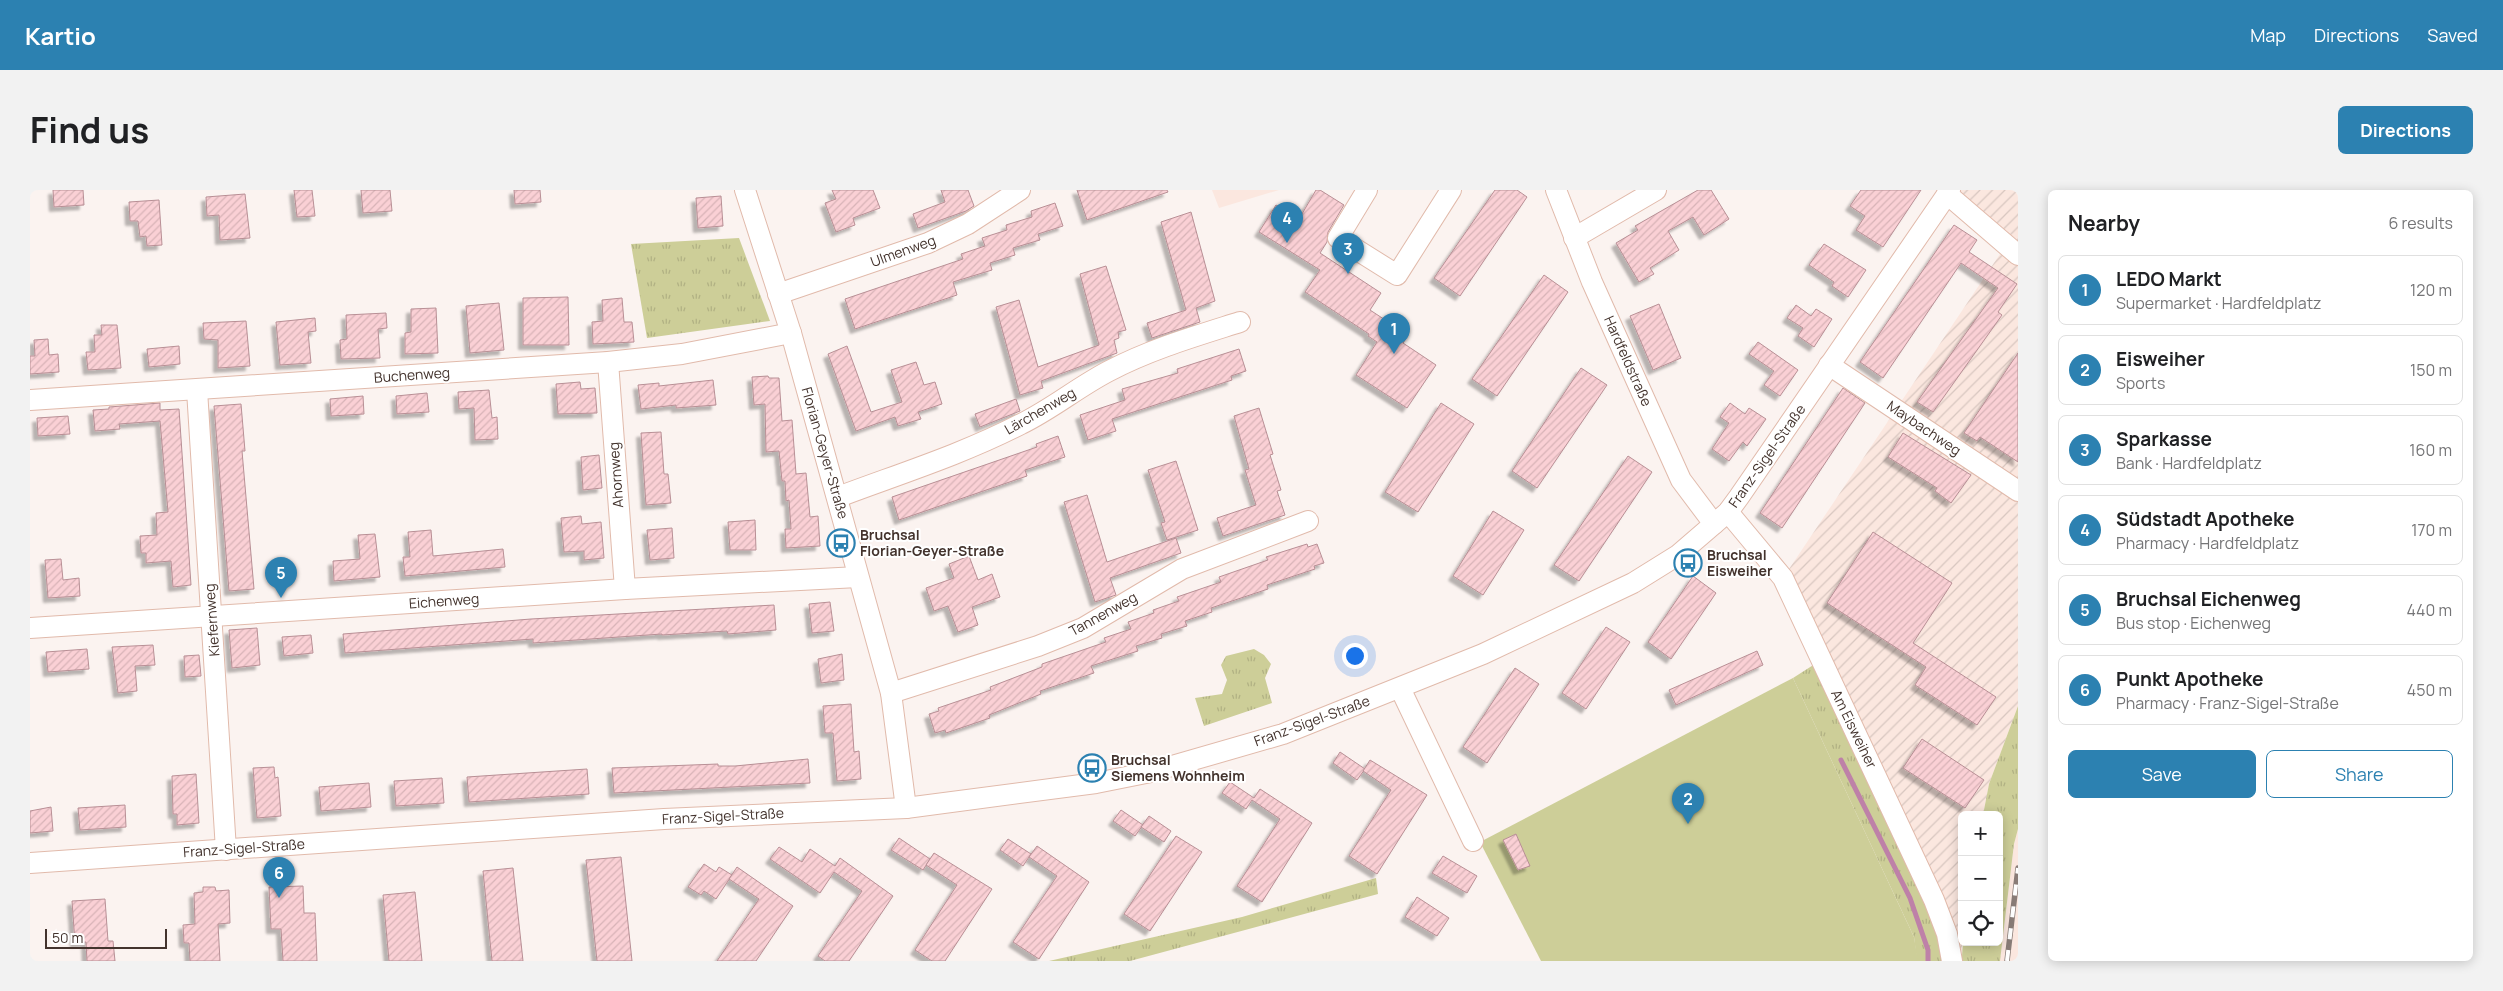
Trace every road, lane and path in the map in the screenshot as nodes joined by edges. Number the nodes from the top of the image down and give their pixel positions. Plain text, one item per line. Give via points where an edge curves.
1 (745, 190) edge
2 (1020, 190) edge
3 (1367, 190) edge
4 (1452, 190) edge
5 (1556, 190) edge
6 (1656, 190) edge
7 (1949, 192) edge
8 (1574, 238) junction
9 (2018, 255) edge
10 (778, 294) junction
11 (1240, 322) dead end
12 (791, 333) junction
13 (608, 362) junction
14 (1829, 366) junction
15 (197, 390) junction
16 (30, 400) edge
17 (2018, 491) edge
18 (838, 496) junction
19 (1721, 518) junction
20 (1308, 521) dead end
21 (858, 577) junction
22 (625, 589) junction
23 (212, 617) junction
24 (30, 628) edge
25 (1400, 688) junction
26 (891, 693) junction
27 (906, 808) junction
28 (1473, 841) dead end
29 (226, 850) junction
30 (30, 863) edge
31 (1952, 961) edge

1 - 10 street, Florian-Geyer-Straße
2 - 10 street, Ulmenweg via 968,224 928,243
3 - 4 street via 1338,238 1397,276
5 - 8 street, Hardfeldstraße
6 - 8 street
7 - 9 street
7 - 14 street, Franz-Sigel-Straße
8 - 19 street, Hardfeldstraße via 1680,480
10 - 12 street, Florian-Geyer-Straße
11 - 18 street, Lärchenweg via 1153,350 1109,370 1022,424 974,446
12 - 13 street, Buchenweg via 682,354
12 - 18 street, Florian-Geyer-Straße
13 - 15 street, Buchenweg
13 - 22 street, Ahornweg
14 - 17 street, Maybachweg
14 - 19 street, Franz-Sigel-Straße
15 - 16 street, Buchenweg
15 - 23 street, Kiefernweg
18 - 21 street, Florian-Geyer-Straße
19 - 25 street, Franz-Sigel-Straße via 1678,555 1633,583 1483,654
19 - 31 street, Am Eisweiher via 1783,578 1934,900 1947,934
20 - 26 street, Tannenweg via 1182,570 1084,628
21 - 22 street, Eichenweg
21 - 26 street, Florian-Geyer-Straße
22 - 23 street, Eichenweg
23 - 24 street, Eichenweg
23 - 29 street, Kiefernweg
25 - 27 street, Franz-Sigel-Straße via 1283,734 1151,772 1096,784
25 - 28 street
26 - 27 street, Florian-Geyer-Straße
27 - 29 street, Franz-Sigel-Straße via 664,819
29 - 30 street, Franz-Sigel-Straße

